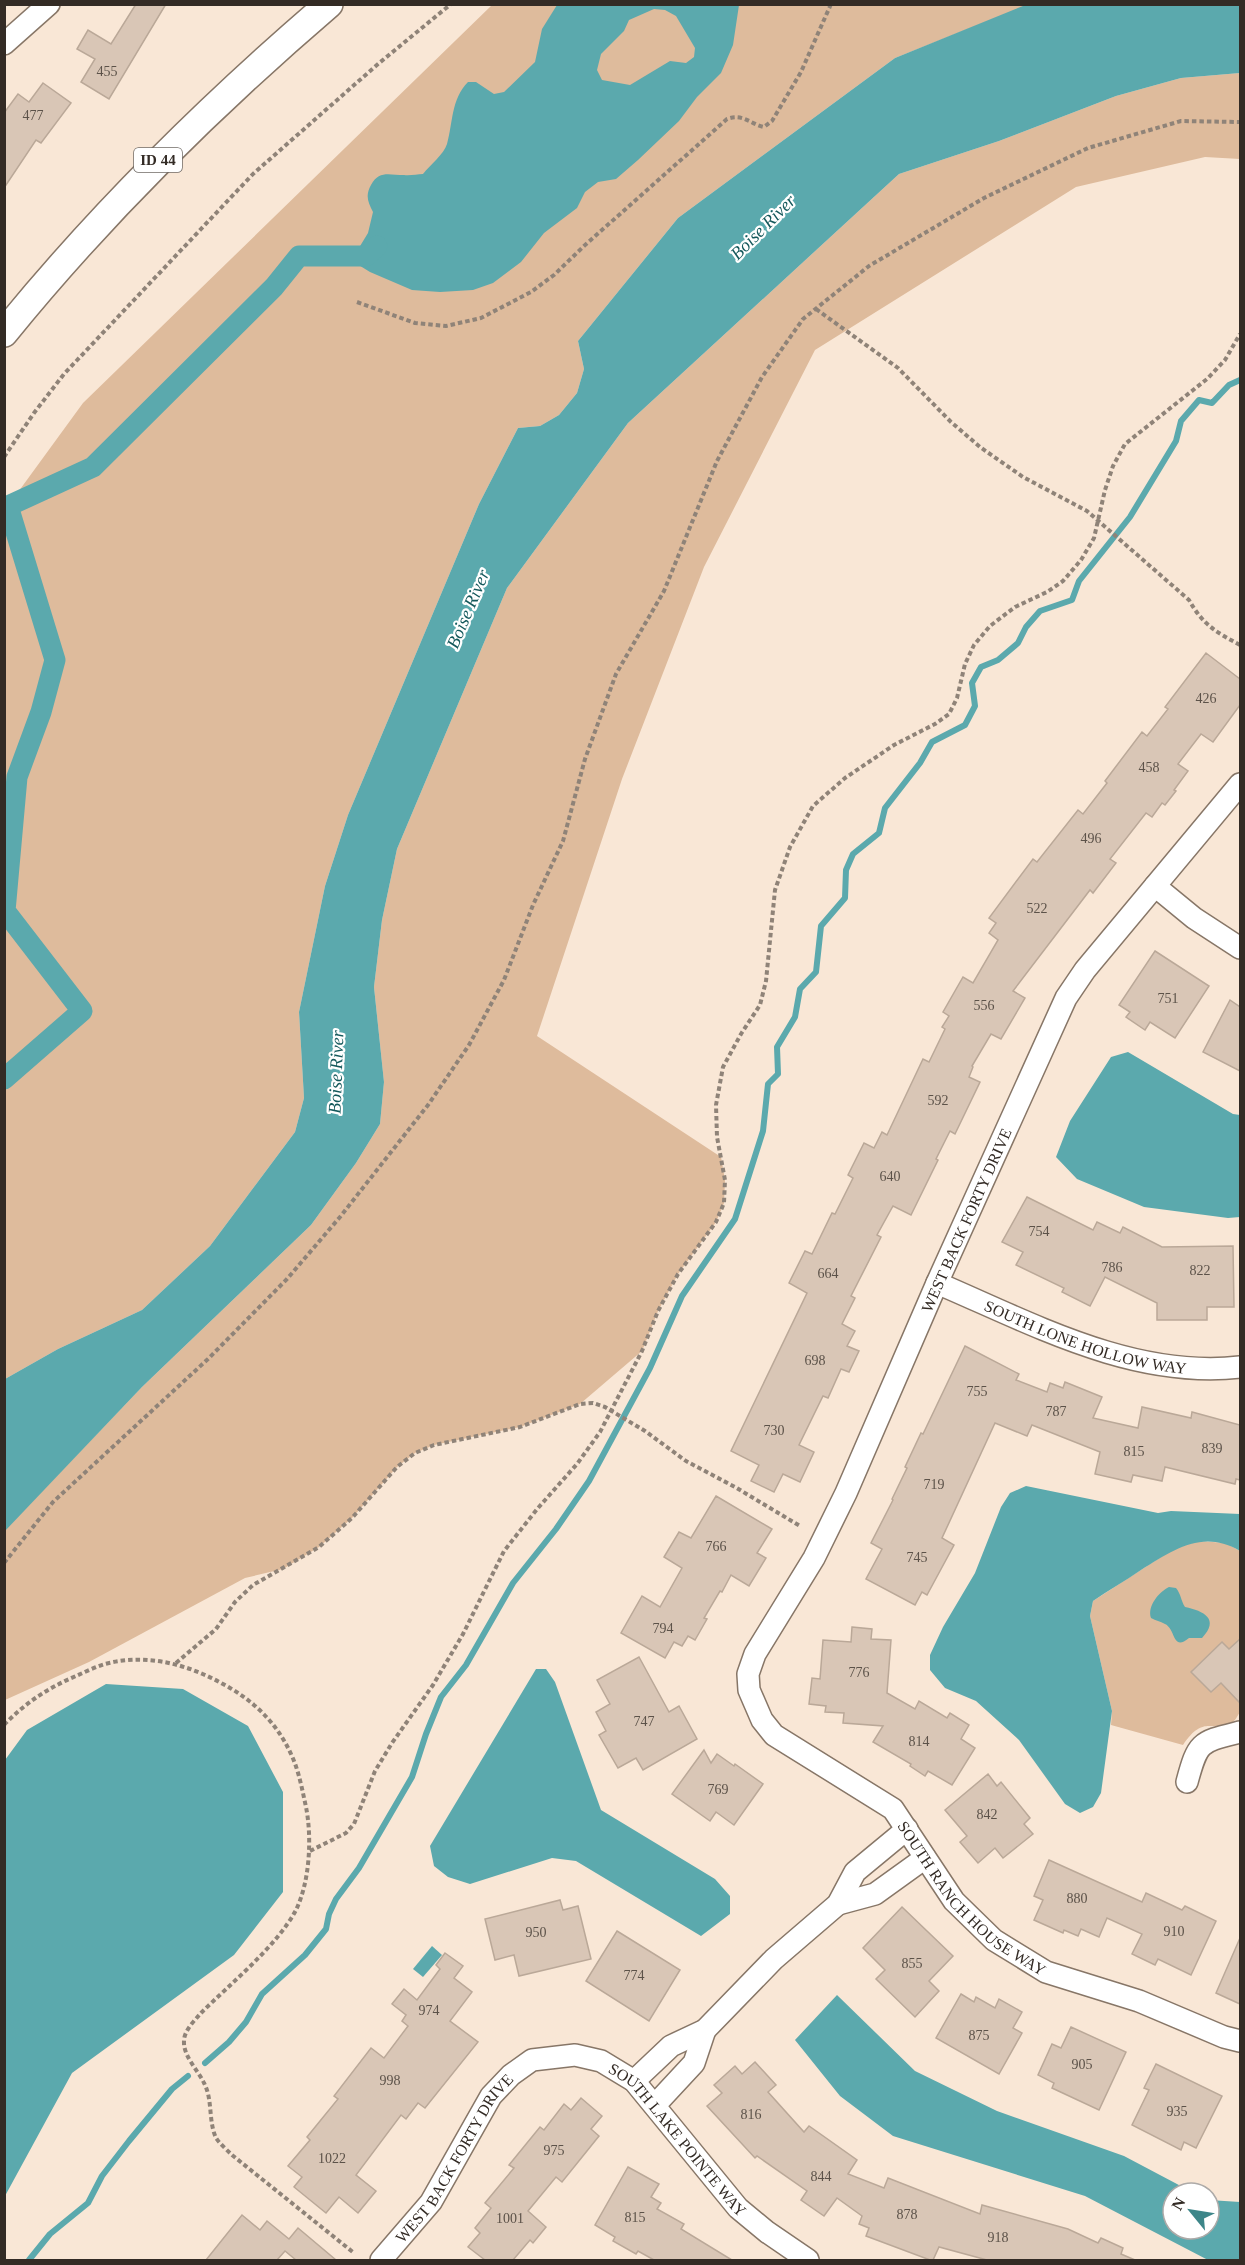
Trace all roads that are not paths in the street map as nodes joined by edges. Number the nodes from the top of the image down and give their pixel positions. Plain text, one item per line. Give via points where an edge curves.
1 (49, 4) edge
2 (329, 4) edge
3 (4, 44) edge
4 (4, 333) edge
5 (1240, 784) edge
6 (1155, 886) junction
7 (1240, 948) edge
8 (937, 1283) junction
9 (1240, 1367) edge
10 (749, 1690) joint
11 (1240, 1732) edge
12 (1187, 1782) dead end
13 (907, 1829) junction
14 (925, 1858) junction
15 (838, 1904) junction
16 (705, 2030) junction
17 (1240, 2041) edge
18 (532, 2060) joint
19 (634, 2081) junction
20 (655, 2105) junction
21 (381, 2260) edge
22 (808, 2260) edge

1 - 3 street
2 - 4 main road, ID 44 via 153,165 77,246
5 - 6 street, WEST BACK FORTY DRIVE
6 - 7 street
6 - 8 street, WEST BACK FORTY DRIVE via 1066,998
8 - 9 street, SOUTH LONE HOLLOW WAY via 1097,1350 1196,1369
8 - 10 street, WEST BACK FORTY DRIVE via 846,1493 814,1558 755,1654 748,1674
10 - 13 street, SOUTH RANCH HOUSE WAY via 762,1720 774,1735 893,1809
11 - 12 street via 1206,1741 1198,1748
13 - 14 street, SOUTH RANCH HOUSE WAY
13 - 15 street via 855,1872
14 - 15 street via 875,1893
14 - 17 street, SOUTH RANCH HOUSE WAY via 954,1900 994,1940 1046,1972 1139,2001
15 - 16 street via 774,1959
16 - 19 street via 671,2046
16 - 20 street via 694,2063
18 - 19 street, SOUTH LAKE POINTE WAY via 574,2055 600,2061
18 - 21 street, WEST BACK FORTY DRIVE via 511,2074 491,2096 431,2202
19 - 20 street, SOUTH LAKE POINTE WAY
20 - 22 street, SOUTH LAKE POINTE WAY via 738,2208

